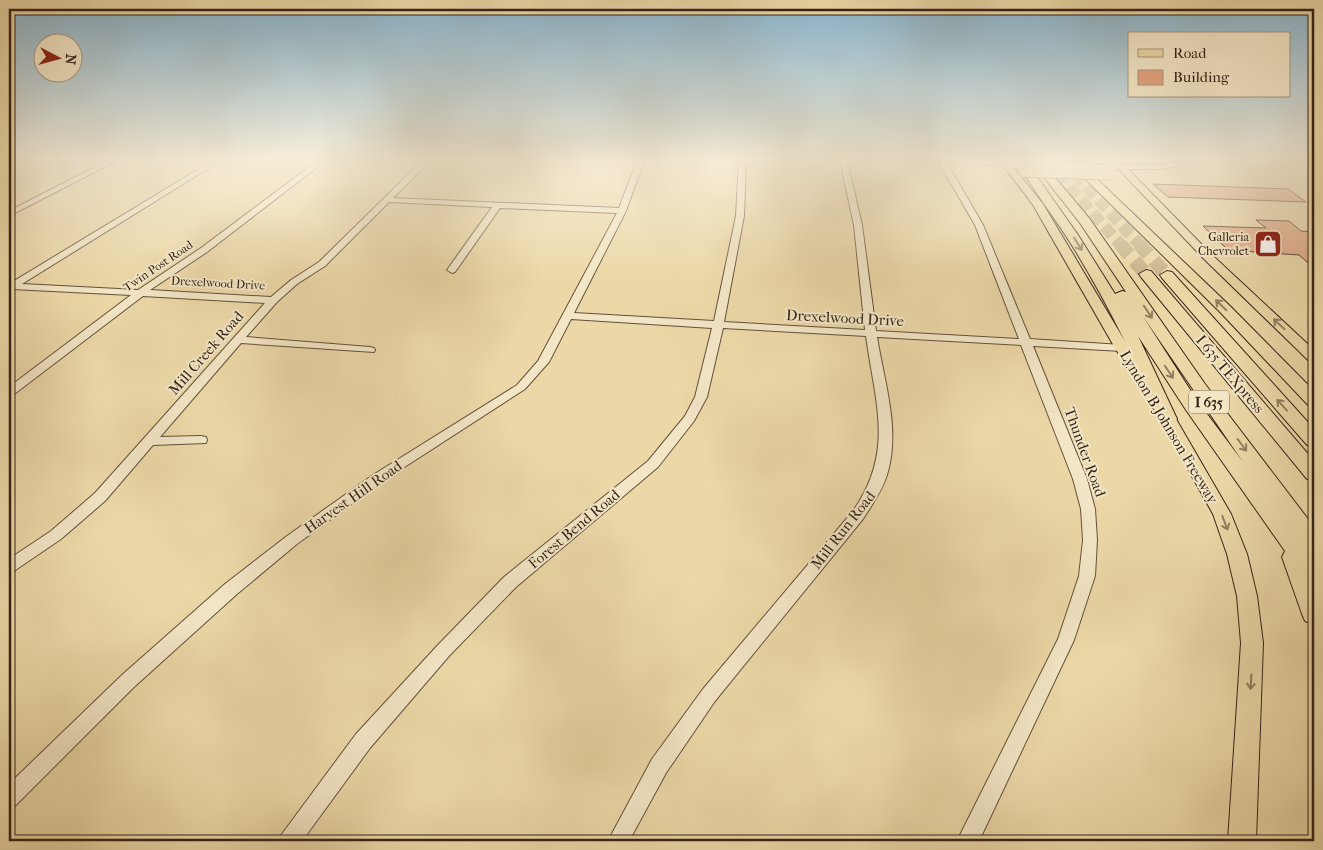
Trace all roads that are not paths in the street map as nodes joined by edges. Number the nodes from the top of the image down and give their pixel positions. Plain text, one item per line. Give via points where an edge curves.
1 (386, 200) edge
2 (35, 201) edge
3 (151, 201) edge
4 (269, 201) edge
5 (401, 201) edge
6 (626, 201) edge
7 (741, 201) edge
8 (853, 201) edge
9 (966, 201) edge
10 (1036, 201) edge
11 (1042, 201) edge
12 (1067, 201) edge
13 (1113, 201) edge
14 (1153, 201) edge
15 (498, 205) junction
16 (622, 211) junction
17 (9, 214) edge
18 (1111, 257) junction
19 (452, 270) dead end
20 (1146, 274) tunnel mouth
21 (1167, 275) tunnel mouth
22 (11, 287) edge
23 (141, 292) junction
24 (273, 300) junction
25 (567, 316) junction
26 (718, 326) junction
27 (871, 334) junction
28 (239, 340) junction
29 (1026, 343) junction
30 (1122, 348) junction
31 (370, 350) dead end
32 (1268, 352) junction
33 (1314, 358) edge
34 (1314, 389) edge
35 (9, 392) edge
36 (1314, 400) edge
37 (1168, 419) junction
38 (151, 440) junction
39 (201, 440) dead end
40 (1314, 441) edge
41 (1314, 474) edge
42 (1284, 535) junction
43 (1314, 543) edge
44 (9, 567) edge
45 (1314, 574) edge
46 (1314, 614) edge
47 (9, 798) edge
48 (289, 841) edge
49 (618, 841) edge
50 (968, 841) edge
51 (1242, 841) edge

1 - 24 street, Mill Creek Road via 322,264
2 - 17 street
3 - 22 street
4 - 23 street, Twin Post Road
5 - 15 street
6 - 16 street, Harvest Hill Road
7 - 26 street, Forest Bend Road
8 - 27 street, Mill Run Road
9 - 29 street, Thunder Road
10 - 30 main road, Lyndon B Johnson Freeway
11 -> 37 highway via 1079,246 1124,323 1149,371
12 - 18 highway, I 635
32 -> 13 highway
33 -> 14 main road
15 - 16 street
15 - 19 street
16 - 25 street, Harvest Hill Road
18 -> 42 highway via 1110,277 1154,349
18 -> 43 highway, I 635 via 1199,388
20 - 41 highway, I 635 TEXpress
40 -> 21 highway, I 635 TEXpress
22 - 23 street, Drexelwood Drive
23 - 24 street, Drexelwood Drive
23 - 35 street, Twin Post Road
24 - 28 street, Mill Creek Road
25 - 26 street, Drexelwood Drive
25 - 47 street, Harvest Hill Road via 543,362 521,387 378,478 292,540 182,632
26 - 27 street, Drexelwood Drive
26 - 48 street, Forest Bend Road via 701,397 677,435 652,464 510,582 443,651 363,741
27 - 29 street, Drexelwood Drive
27 - 49 street, Mill Run Road via 885,445 876,488 858,515 709,695 660,766
28 - 31 street
28 - 38 street, Mill Creek Road
29 - 30 street, Drexelwood Drive
29 - 50 street, Thunder Road via 1080,479 1088,509 1088,576 1066,640
30 - 37 main road, Lyndon B Johnson Freeway
32 - 34 highway
32 - 36 highway
37 -> 51 main road, Lyndon B Johnson Freeway via 1222,514 1237,554 1247,596 1252,643
38 - 39 street
38 - 44 street, Mill Creek Road via 81,515
42 - 45 highway
42 - 46 highway

